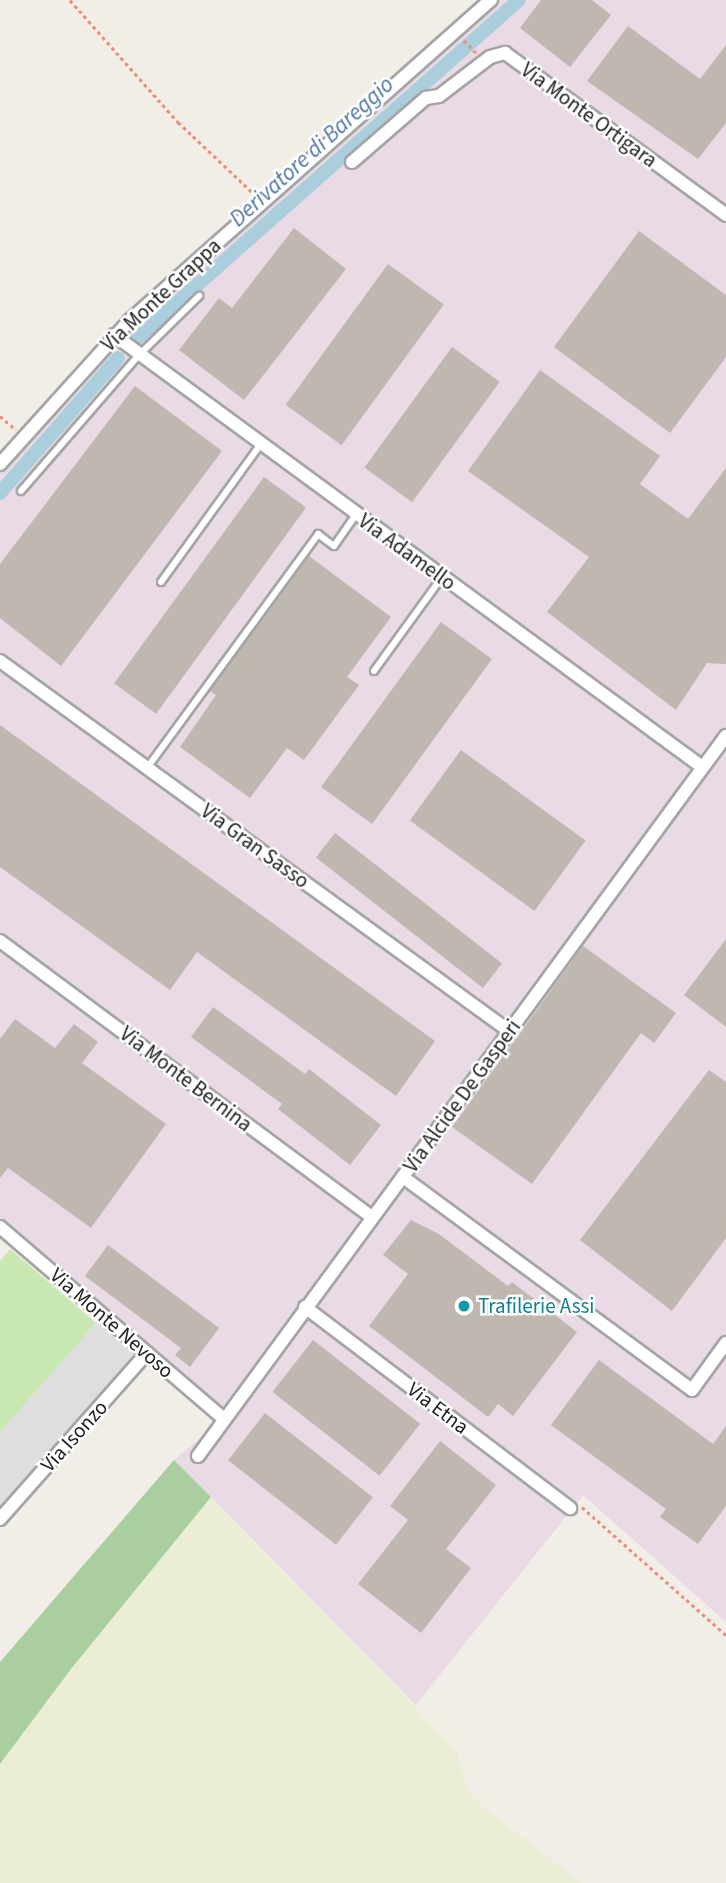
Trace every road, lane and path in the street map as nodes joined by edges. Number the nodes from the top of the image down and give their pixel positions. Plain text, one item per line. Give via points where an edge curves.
1 (70, 0) edge
2 (491, 0) edge
3 (466, 41) dead end
4 (479, 56) dead end
5 (352, 162) dead end
6 (262, 203) junction
7 (726, 215) edge
8 (199, 296) dead end
9 (114, 335) junction
10 (132, 350) junction
11 (0, 416) edge
12 (24, 436) junction
13 (260, 444) junction
14 (0, 464) edge
15 (21, 491) dead end
16 (356, 514) junction
17 (442, 578) junction
18 (161, 582) dead end
19 (0, 661) edge
20 (374, 671) dead end
21 (726, 736) edge
22 (702, 767) junction
23 (147, 768) junction
24 (0, 941) edge
25 (509, 1031) junction
26 (403, 1177) junction
27 (372, 1217) junction
28 (0, 1227) edge
29 (305, 1307) junction
30 (726, 1343) edge
31 (147, 1353) junction
32 (224, 1419) junction
33 (198, 1456) dead end
34 (570, 1508) joint
35 (0, 1519) edge
36 (726, 1635) edge

1 - 6 path via 178,122
2 - 6 street, Via Monte Grappa
3 - 4 path
5 - 7 street, Via Monte Ortigara via 426,98 439,96 490,57 505,53
6 - 9 street, Via Monte Grappa
8 - 10 lane
9 - 10 street, Via Adamello
9 - 12 street, Via Monte Grappa
10 - 13 street, Via Adamello
10 - 15 lane
11 - 12 path
12 - 14 street, Via Monte Grappa
13 - 16 street, Via Adamello
13 - 18 lane
16 - 17 street, Via Adamello
16 - 23 lane via 334,546 318,534
17 - 20 lane
17 - 22 street, Via Adamello
19 - 23 street, Via Gran Sasso
21 - 22 street, Via Alcide De Gasperi
22 - 25 street, Via Alcide De Gasperi
23 - 25 street, Via Gran Sasso
24 - 27 street, Via Monte Bernina
25 - 26 street, Via Alcide De Gasperi
26 - 27 street, Via Alcide De Gasperi
26 - 30 street via 692,1390
27 - 29 street, Via Alcide De Gasperi
28 - 31 street, Via Monte Nevoso
29 - 32 street, Via Alcide De Gasperi
29 - 34 street, Via Etna
31 - 32 street, Via Monte Nevoso
31 - 35 street, Via Isonzo
32 - 33 street, Via Alcide De Gasperi
34 - 36 path via 579,1505

